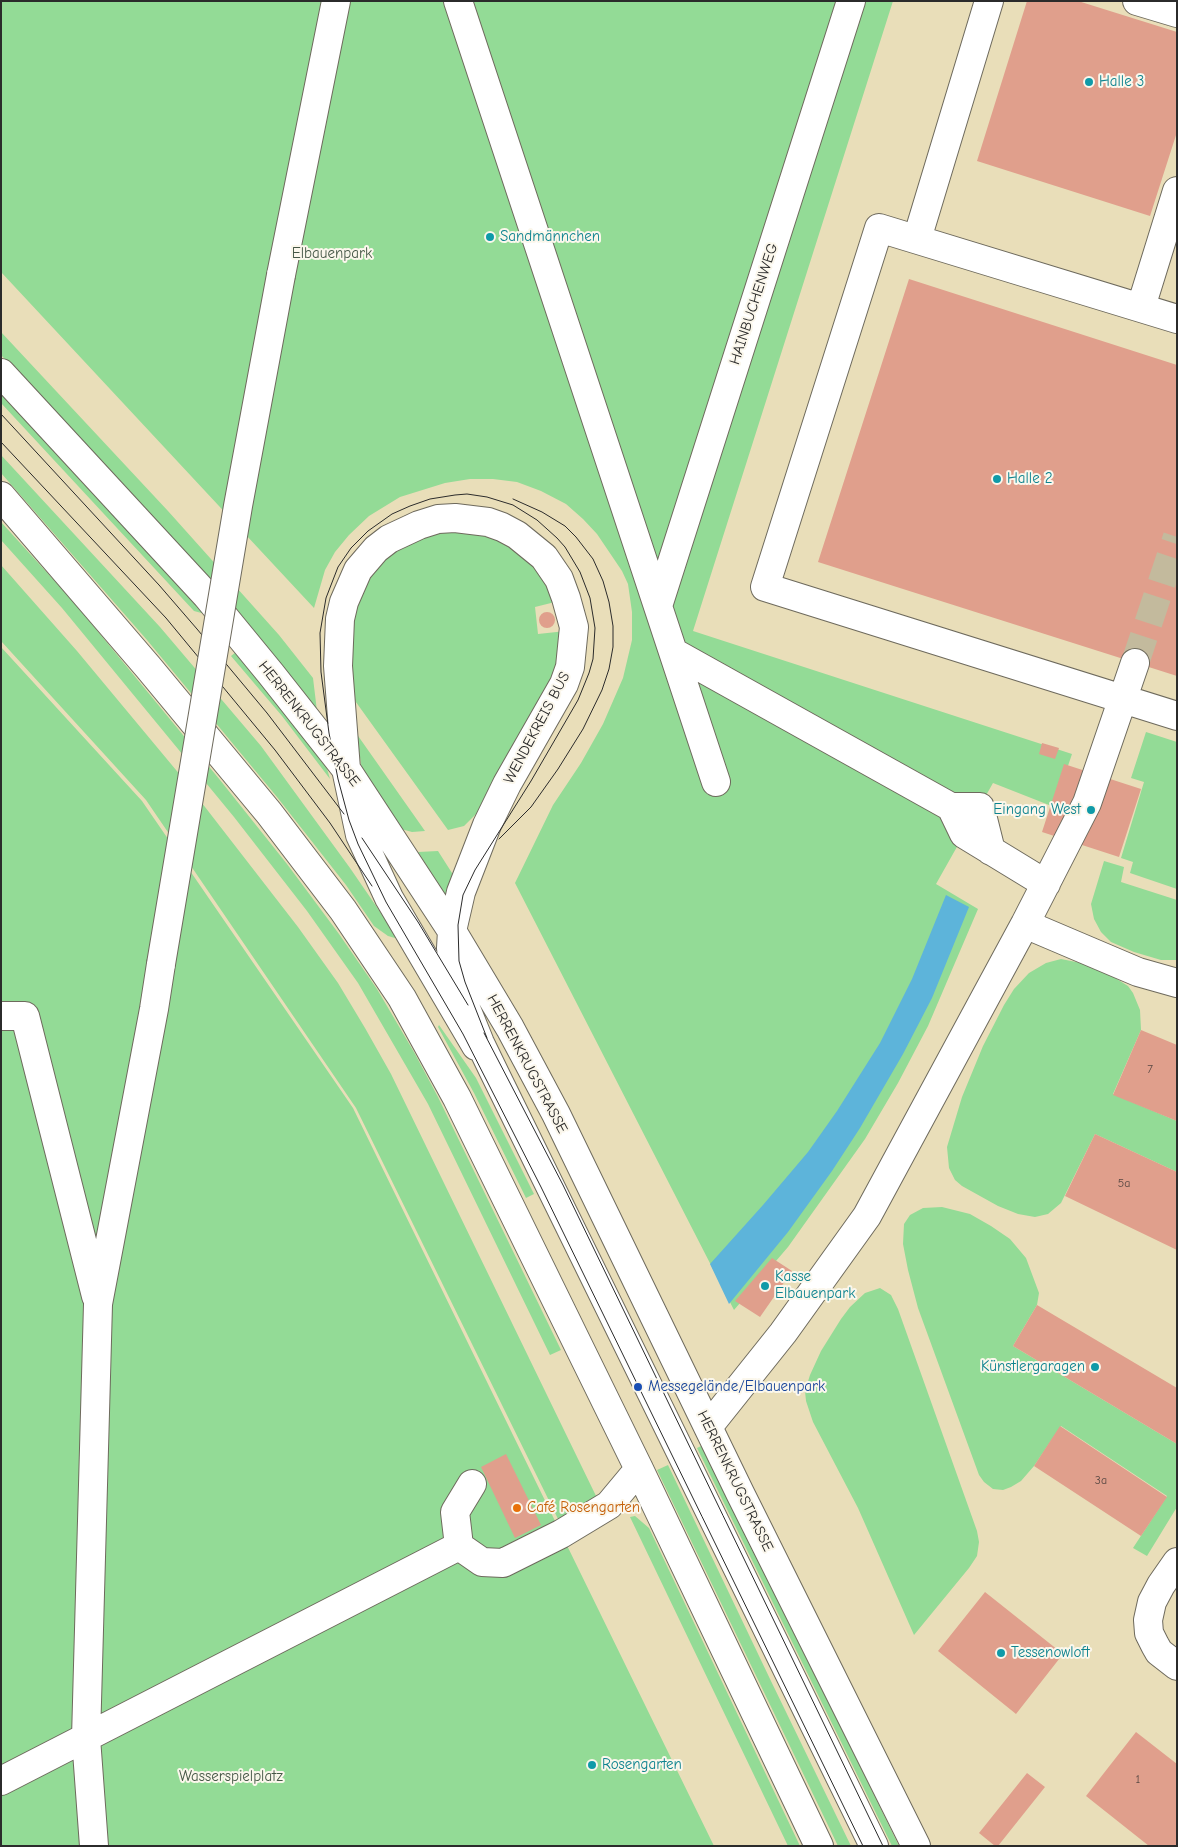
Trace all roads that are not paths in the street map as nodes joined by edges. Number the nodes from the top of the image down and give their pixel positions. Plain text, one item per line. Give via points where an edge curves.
1 (336, 1) edge
2 (458, 1) edge
3 (851, 1) edge
4 (989, 1) edge
5 (1137, 1) edge
6 (1177, 13) edge
7 (1177, 191) edge
8 (918, 239) junction
9 (1141, 307) junction
10 (1177, 319) edge
11 (1, 373) edge
12 (1, 496) edge
13 (658, 606) junction
14 (673, 652) junction
15 (1135, 663) tunnel mouth
16 (1123, 698) junction
17 (1177, 716) edge
18 (346, 769) junction
19 (716, 782) dead end
20 (1046, 884) junction
21 (1025, 924) junction
22 (452, 931) junction
23 (382, 968) junction
24 (1177, 983) edge
25 (1, 1016) edge
26 (476, 1046) junction
27 (495, 1074) junction
28 (98, 1304) junction
29 (708, 1427) junction
30 (639, 1469) junction
31 (472, 1484) dead end
32 (459, 1546) junction
33 (1177, 1562) edge
34 (1177, 1666) edge
35 (86, 1738) junction
36 (1, 1781) edge
37 (94, 1846) edge
38 (819, 1846) edge
39 (874, 1846) edge
40 (916, 1846) edge

1 - 28 street, bridge via 238,506 154,1008
2 - 13 street
3 - 13 street, HAINBUCHENWEG
4 - 8 street
5 - 6 street
7 - 9 street
8 - 9 street
8 - 16 street via 879,228 765,587
9 - 10 street
11 - 18 street, HERRENKRUGSTRASSE via 208,596
12 - 23 street via 269,813
13 - 14 street
14 - 19 street
14 - 20 street via 951,807 964,834
15 - 16 street
16 - 17 street
16 - 20 street via 1087,803
18 - 22 street, HERRENKRUGSTRASSE
18 - 22 street, WENDEKREIS BUS via 339,641 344,602 358,570 389,539 438,519 488,522 530,544 551,565 566,598 574,627 570,666 564,684 487,825 461,892
18 - 26 street, WENDEKREIS BUS via 360,835 371,862
20 - 21 street
21 - 24 street via 1138,972
21 - 29 street via 867,1216 783,1333
22 - 27 street, WENDEKREIS BUS via 451,956 457,986
22 - 29 street, HERRENKRUGSTRASSE via 556,1114
23 - 26 street
23 - 30 street via 457,1098
25 - 28 street via 25,1016
26 - 27 street
27 - 39 street
28 - 35 street
29 - 40 street, HERRENKRUGSTRASSE
30 - 32 street via 609,1505 503,1564 482,1562
30 - 38 street
31 - 32 street via 455,1512
32 - 35 street
33 - 34 street via 1152,1602 1148,1626 1159,1652
35 - 36 street
35 - 37 street

